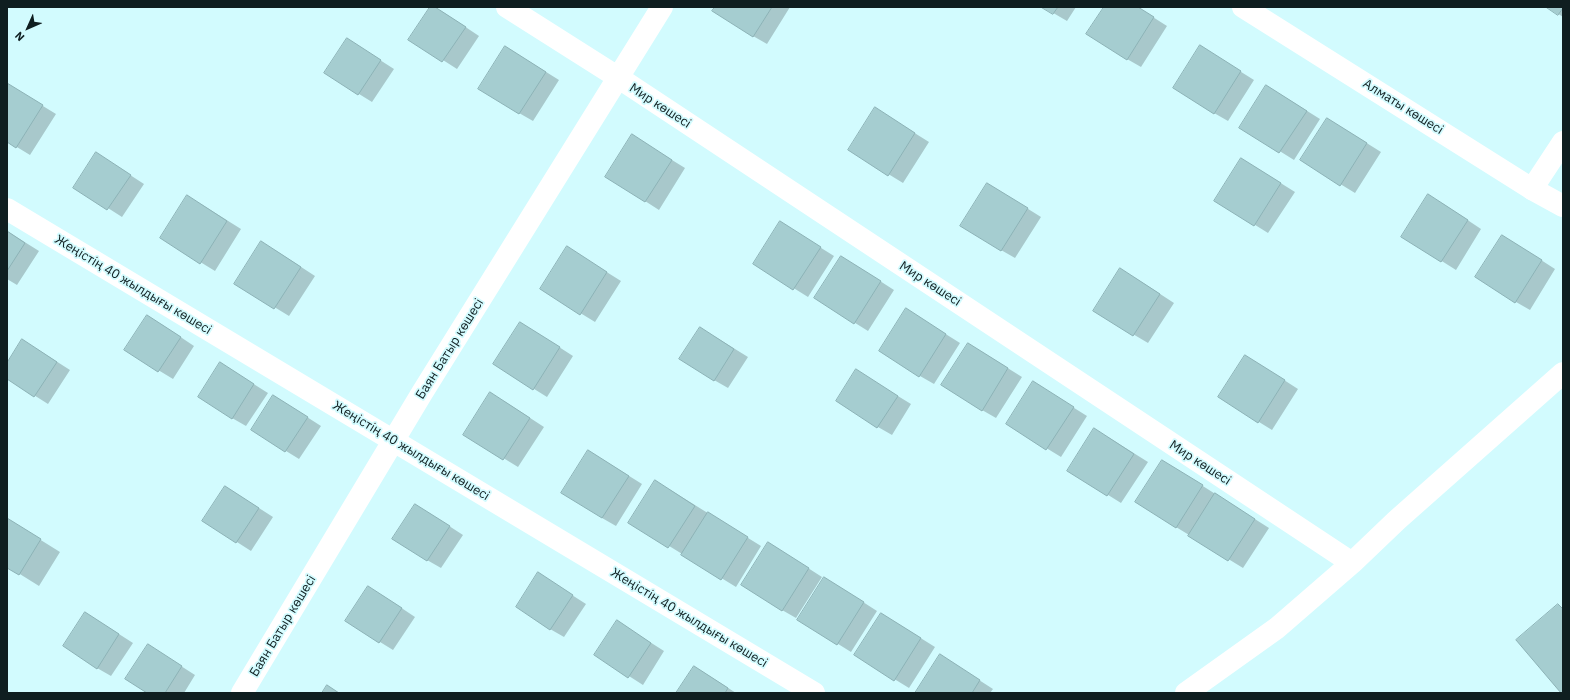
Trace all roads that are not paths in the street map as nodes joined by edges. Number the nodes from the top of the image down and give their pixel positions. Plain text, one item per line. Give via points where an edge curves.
1 (507, 7) edge
2 (662, 7) edge
3 (1243, 7) edge
4 (619, 78) junction
5 (1563, 142) edge
6 (1532, 189) junction
7 (1563, 206) edge
8 (7, 209) edge
9 (1563, 373) edge
10 (394, 441) junction
11 (1352, 563) junction
12 (1206, 685) edge
13 (242, 693) edge
14 (814, 693) edge
15 (1186, 693) edge

1 - 4 street, Мир көшесі
2 - 4 street, Баян Батыр көшесі
3 - 6 street, Алматы көшесі
4 - 10 street, Баян Батыр көшесі
4 - 11 street, Мир көшесі
5 - 6 street
6 - 7 street, Алматы көшесі
8 - 10 street, Жеңістің 40 жылдығы көшесі
9 - 11 street
10 - 13 street, Баян Батыр көшесі
10 - 14 street, Жеңістің 40 жылдығы көшесі
11 - 12 street
12 - 15 street

